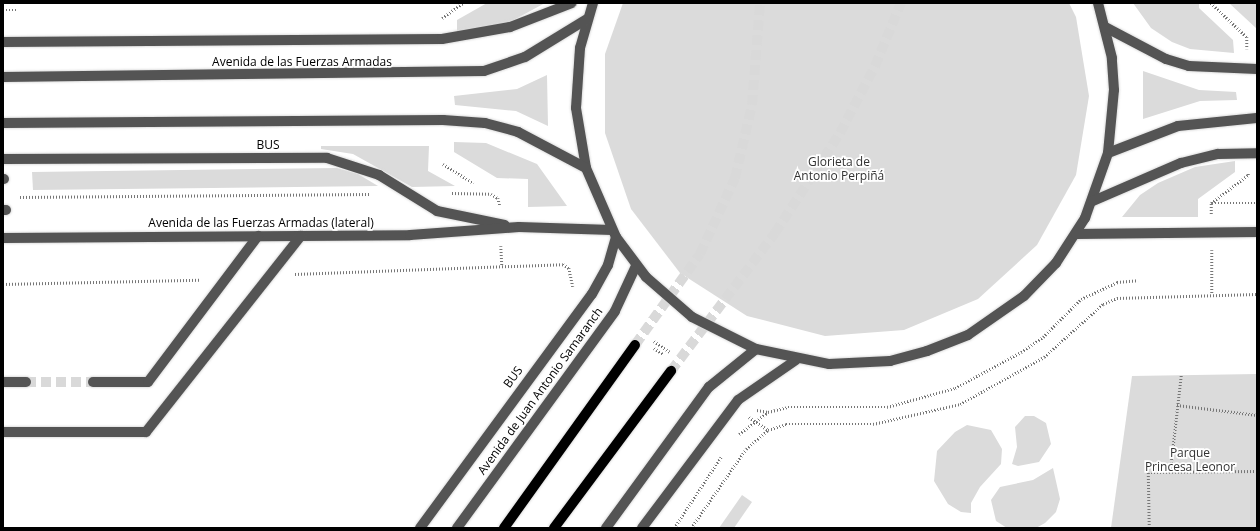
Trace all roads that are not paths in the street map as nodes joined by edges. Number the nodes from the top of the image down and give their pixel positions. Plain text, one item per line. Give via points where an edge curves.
1 (572, 3) edge
2 (593, 3) edge
3 (1098, 3) edge
4 (587, 19) junction
5 (1105, 27) junction
6 (3, 42) edge
7 (1257, 69) edge
8 (3, 77) edge
9 (1257, 118) edge
10 (3, 123) edge
11 (1108, 153) junction
12 (1257, 153) edge
13 (3, 159) edge
14 (586, 168) junction
15 (1093, 201) junction
16 (500, 227) junction
17 (1257, 232) edge
18 (614, 233) junction
19 (1076, 234) junction
20 (258, 236) junction
21 (300, 236) junction
22 (3, 238) edge
23 (636, 266) junction
24 (635, 345) tunnel mouth
25 (756, 349) junction
26 (796, 360) junction
27 (670, 371) tunnel mouth
28 (3, 382) edge
29 (26, 382) tunnel mouth
30 (93, 382) tunnel mouth
31 (3, 432) edge
32 (420, 528) edge
33 (457, 528) edge
34 (504, 528) edge
35 (554, 528) edge
36 (606, 528) edge
37 (642, 528) edge

1 - 6 street via 510,27 442,39
2 - 4 street
3 - 5 street
4 - 8 street, Avenida de las Fuerzas Armadas via 525,57 484,72
4 - 14 street via 578,63 576,108
5 - 7 street via 1166,59 1189,66
5 - 11 street via 1114,90
9 - 11 street via 1178,126
10 - 14 street via 443,120 485,123 518,132
11 - 15 street
12 - 15 street via 1218,154 1181,163
13 - 16 street, BUS via 327,158 379,175 437,211
14 - 18 street
15 - 19 street
16 - 18 street, Avenida de las Fuerzas Armadas (lateral)
16 - 21 street, Avenida de las Fuerzas Armadas (lateral)
17 - 19 street
18 - 23 street
18 - 32 street, BUS via 608,265 592,294
19 - 26 street via 1056,263 1024,296 968,335 927,351 890,361 829,364
20 - 21 street, Avenida de las Fuerzas Armadas (lateral)
20 - 22 street, Avenida de las Fuerzas Armadas (lateral)
20 - 30 street via 148,382
21 - 31 street via 146,432
23 - 25 street via 692,317
23 - 33 street, Avenida de Juan Antonio Samaranch via 615,311
24 - 34 main road
25 - 26 street
25 - 36 street via 709,387
26 - 37 street via 738,400
27 - 35 main road
28 - 29 street

